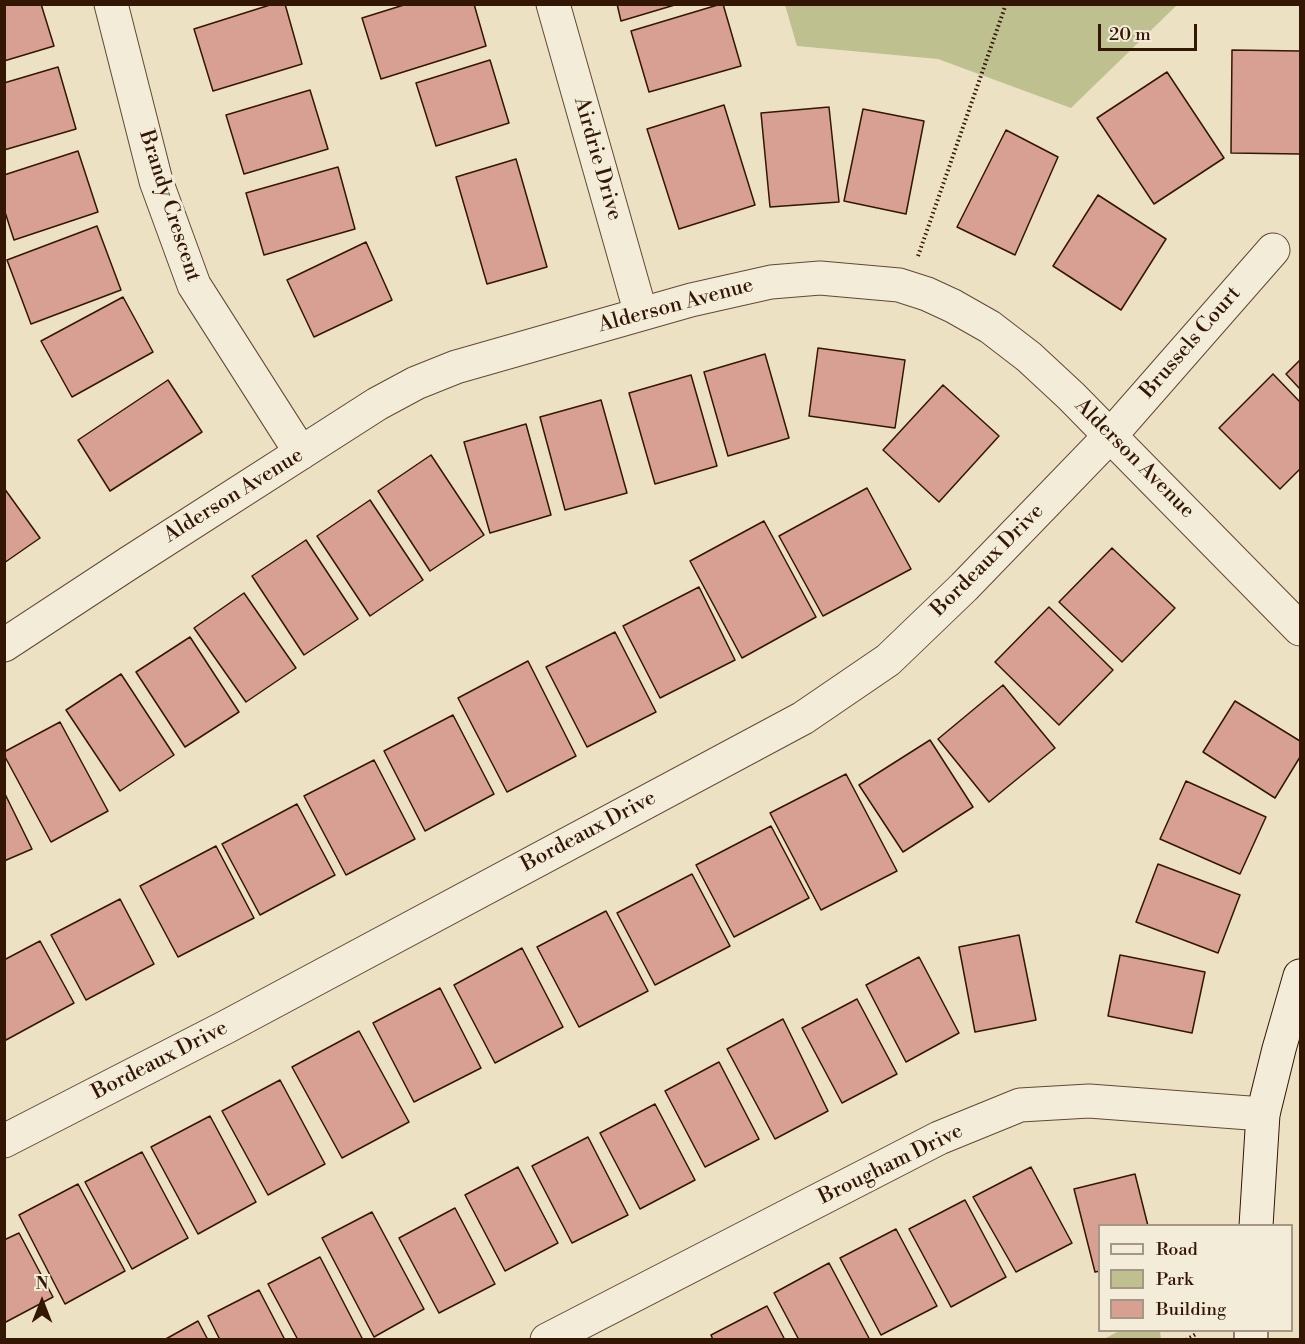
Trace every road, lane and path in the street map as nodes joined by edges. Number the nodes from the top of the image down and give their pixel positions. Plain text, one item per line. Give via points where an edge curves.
1 (111, 4) edge
2 (553, 4) edge
3 (1006, 4) edge
4 (1273, 250) dead end
5 (918, 257) dead end
6 (641, 314) junction
7 (1110, 436) junction
8 (301, 453) junction
9 (1300, 629) edge
10 (4, 645) edge
11 (1300, 976) edge
12 (1263, 1114) junction
13 (4, 1141) edge
14 (1256, 1224) edge
15 (1196, 1334) dead end
16 (547, 1340) edge
17 (1186, 1340) edge

1 - 8 street, Brandy Crescent via 156,181 194,285
2 - 6 street, Airdrie Drive
3 - 5 path
4 - 7 street, Brussels Court
6 - 7 street, Alderson Avenue via 771,282 820,278 899,285 953,306 990,327 1029,357
6 - 8 street, Alderson Avenue via 456,367 416,383
7 - 9 street, Alderson Avenue
7 - 13 street, Bordeaux Drive via 888,660 803,718 226,1027
8 - 10 street, Alderson Avenue
11 - 12 street
12 - 14 street
12 - 16 street, Brougham Drive via 1089,1101 1020,1105 939,1138
15 - 17 path

